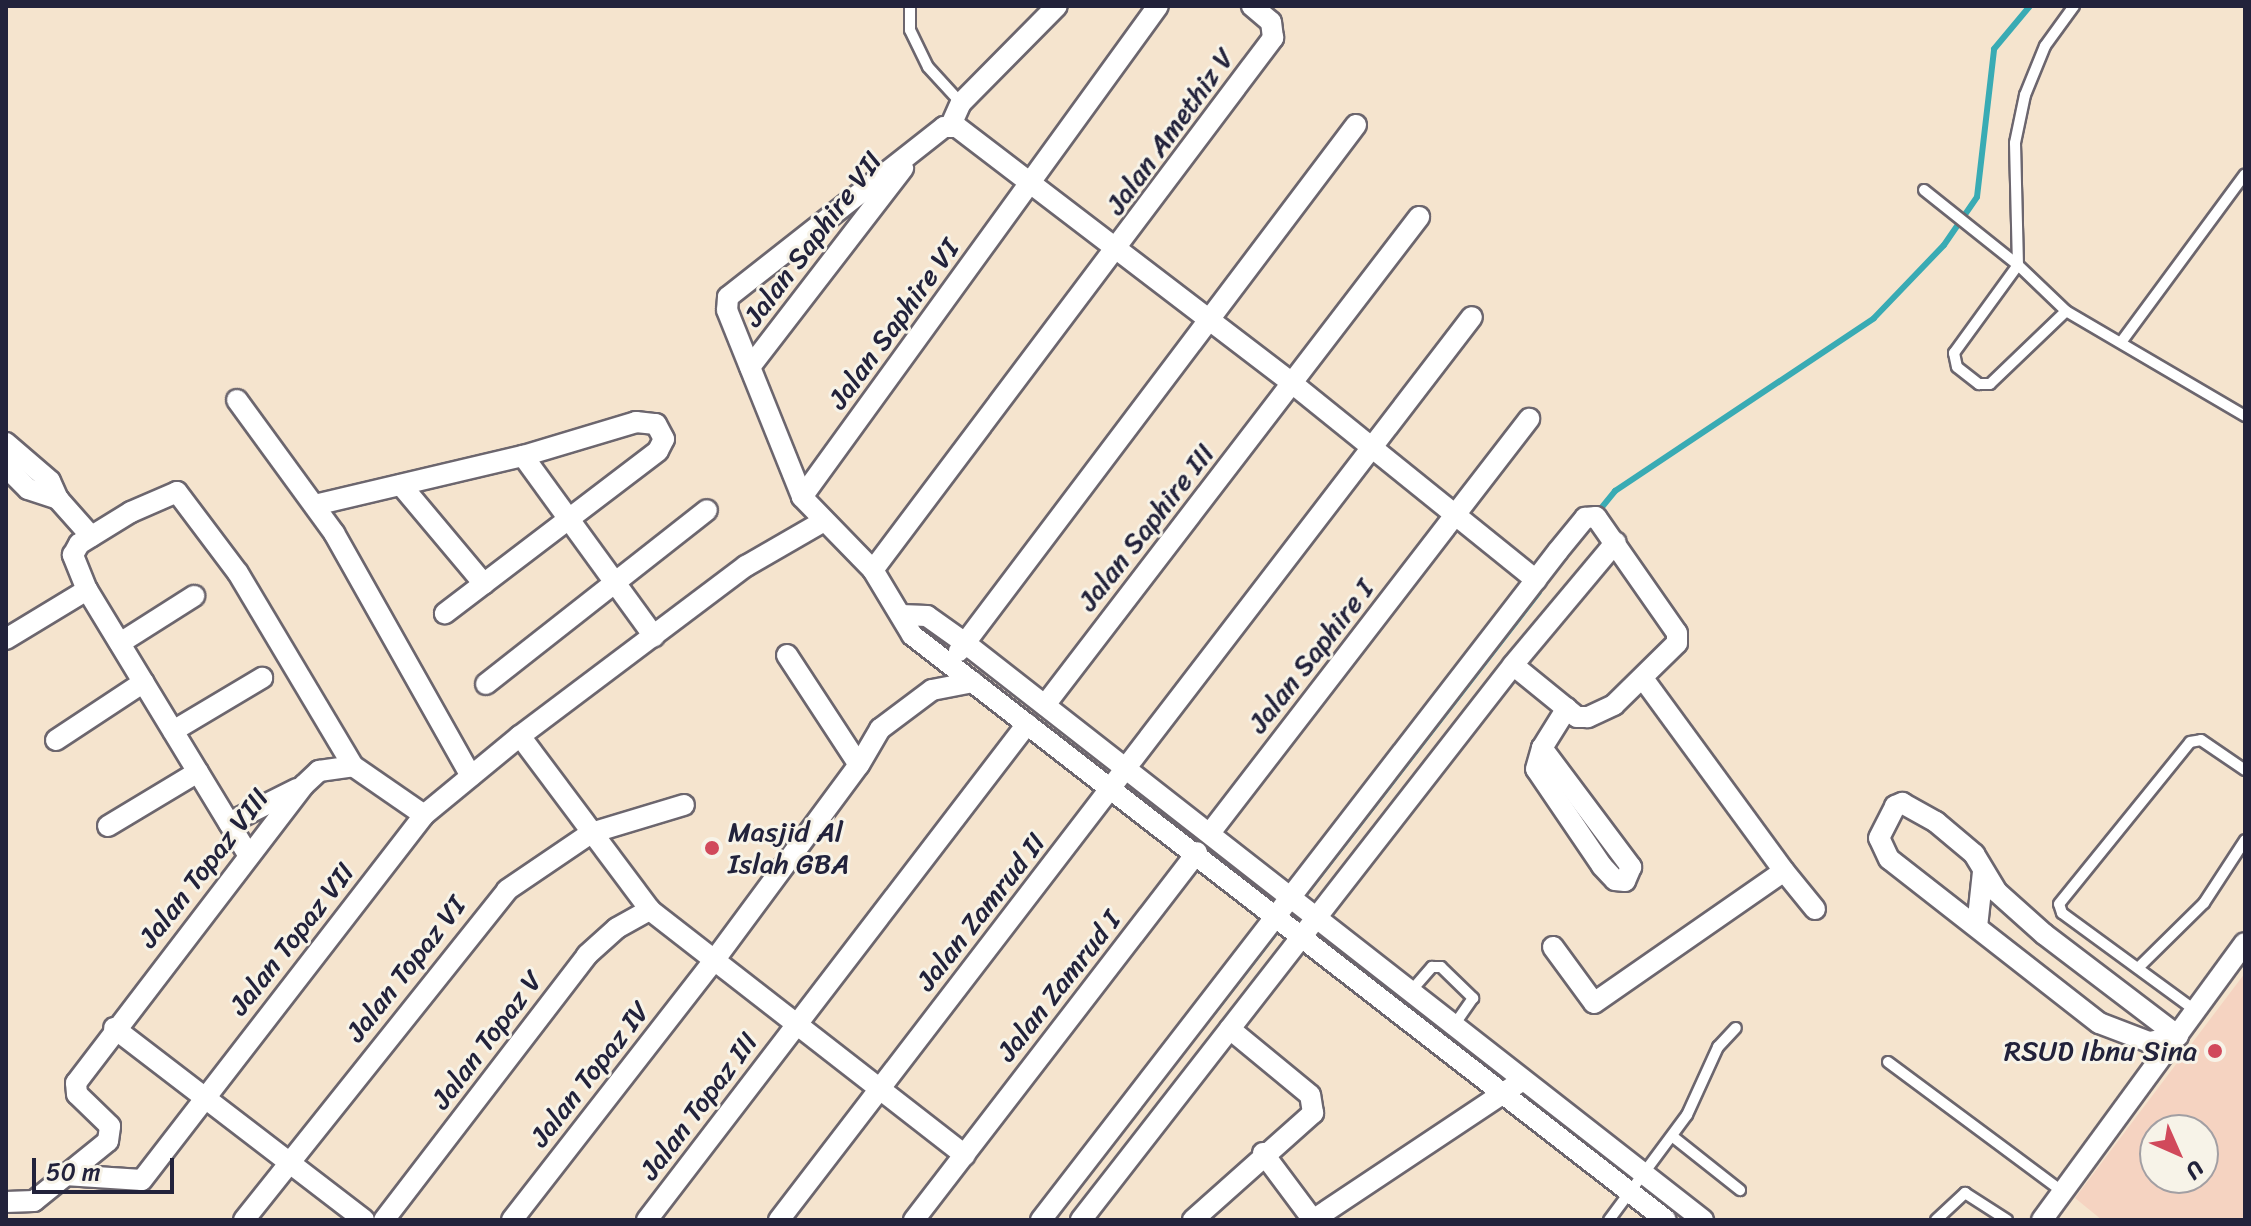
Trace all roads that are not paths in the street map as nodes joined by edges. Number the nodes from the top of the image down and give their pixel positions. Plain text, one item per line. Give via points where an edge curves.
1 (910, 6) edge
2 (1057, 6) edge
3 (1158, 6) edge
4 (1252, 6) edge
5 (2074, 6) edge
6 (961, 103) junction
7 (951, 125) junction
8 (1356, 125) dead end
9 (920, 146) junction
10 (2245, 174) edge
11 (1031, 184) junction
12 (1924, 190) dead end
13 (1419, 217) dead end
14 (1116, 251) junction
15 (2018, 265) junction
16 (2066, 311) junction
17 (1472, 317) dead end
18 (1207, 318) junction
19 (2122, 341) junction
20 (750, 367) junction
21 (1292, 383) junction
22 (237, 400) dead end
23 (2245, 416) edge
24 (1529, 419) dead end
25 (6, 443) edge
26 (1371, 448) junction
27 (523, 456) junction
28 (6, 467) edge
29 (401, 485) junction
30 (802, 497) junction
31 (58, 499) junction
32 (315, 505) junction
33 (707, 510) dead end
34 (1456, 513) junction
35 (569, 521) junction
36 (824, 521) junction
37 (91, 536) junction
38 (1616, 542) junction
39 (873, 570) junction
40 (1536, 580) junction
41 (615, 581) junction
42 (484, 584) junction
43 (87, 590) junction
44 (194, 596) dead end
45 (445, 613) dead end
46 (901, 615) junction
47 (654, 636) junction
48 (6, 639) edge
49 (120, 643) junction
50 (965, 643) junction
51 (787, 655) dead end
52 (950, 664) junction
53 (1513, 665) junction
54 (262, 678) dead end
55 (1643, 678) junction
56 (144, 682) junction
57 (973, 682) junction
58 (486, 684) dead end
59 (1045, 705) junction
60 (1567, 708) junction
61 (1027, 724) junction
62 (173, 731) junction
63 (520, 736) junction
64 (56, 740) dead end
65 (1542, 748) junction
66 (859, 765) junction
67 (353, 766) junction
68 (1125, 767) junction
69 (2245, 770) edge
70 (198, 772) junction
71 (471, 776) junction
72 (304, 785) junction
73 (1113, 788) junction
74 (684, 805) dead end
75 (424, 815) junction
76 (229, 823) junction
77 (108, 826) dead end
78 (591, 833) junction
79 (1210, 833) junction
80 (2245, 840) edge
81 (1197, 852) junction
82 (249, 856) junction
83 (1784, 871) junction
84 (1983, 872) junction
85 (1305, 907) junction
86 (1815, 909) dead end
87 (650, 910) junction
88 (1291, 926) junction
89 (1977, 927) junction
90 (1553, 947) dead end
91 (2243, 949) edge
92 (713, 962) junction
93 (2138, 968) junction
94 (1411, 991) junction
95 (2196, 1011) junction
96 (1454, 1025) junction
97 (795, 1026) junction
98 (114, 1028) junction
99 (1736, 1028) dead end
100 (1230, 1029) junction
101 (2178, 1036) junction
102 (1202, 1039) junction
103 (1888, 1062) dead end
104 (1523, 1079) junction
105 (878, 1089) junction
106 (1506, 1092) junction
107 (203, 1098) junction
108 (1672, 1136) junction
109 (1263, 1153) junction
110 (965, 1155) junction
111 (288, 1164) junction
112 (1643, 1174) junction
113 (65, 1175) junction
114 (1740, 1190) dead end
115 (1630, 1191) junction
116 (2065, 1193) junction
117 (6, 1202) edge
118 (1200, 1217) edge
119 (244, 1220) edge
120 (364, 1220) edge
121 (384, 1220) edge
122 (512, 1220) edge
123 (647, 1220) edge
124 (779, 1220) edge
125 (914, 1220) edge
126 (1041, 1220) edge
127 (1081, 1220) edge
128 (1313, 1220) edge
129 (1609, 1220) edge
130 (1666, 1220) edge
131 (1703, 1220) edge
132 (1936, 1220) edge
133 (2007, 1220) edge
134 (2042, 1220) edge

1 - 6 lane via 910,30 928,67
2 - 6 street
3 - 11 street, Jalan Saphire VI
4 - 14 street, Jalan Amethiz V via 1271,22 1273,38
5 - 15 lane via 2045,46 2025,95 2015,143
6 - 7 street
7 - 9 street
7 - 11 street
8 - 18 street
9 - 20 street, Jalan Saphire VII
9 - 20 street via 728,297 727,310
10 - 19 lane
11 - 14 street
11 - 30 street, Jalan Saphire VI
12 - 15 lane
13 - 21 street, Jalan Saphire III
14 - 18 street
14 - 39 street, Jalan Amethiz V
15 - 16 lane
15 - 16 lane via 1954,353 1957,367 1979,384 1990,384
16 - 19 lane
17 - 26 street, Jalan Zamrud II
18 - 21 street
18 - 50 street
19 - 23 lane
20 - 30 street
21 - 26 street
21 - 59 street, Jalan Saphire III
22 - 32 street
24 - 34 street, Jalan Saphire I
25 - 31 street via 50,481
26 - 34 street
26 - 68 street, Jalan Zamrud II
27 - 29 street
27 - 35 street
27 - 35 street via 636,422 649,420 658,427 664,439 658,451
28 - 31 street via 28,489
29 - 32 street
29 - 42 street
30 - 36 street
31 - 37 street
32 - 71 street
33 - 41 street
34 - 40 street
34 - 79 street, Jalan Saphire I
35 - 41 street
35 - 42 street
36 - 39 street
36 - 47 street, Jalan Topaz VII via 746,566
37 - 43 street via 73,555
37 - 67 street via 155,500 177,492 184,496 238,573
38 - 40 street via 1595,518
38 - 53 street
38 - 55 street via 1677,633 1670,653
39 - 46 street
40 - 85 street
41 - 47 street
41 - 58 street
42 - 45 street
43 - 48 street
43 - 49 street
44 - 49 street
46 - 50 street via 927,616
46 - 52 street via 912,635
47 - 63 street, Jalan Topaz VII
49 - 56 street
50 - 52 street
50 - 59 street
51 - 66 street
52 - 57 street
53 - 60 street
53 - 85 street
54 - 62 street
55 - 60 street via 1597,715 1577,717
55 - 83 street
56 - 62 street
56 - 64 street
57 - 61 street
57 - 66 street, Jalan Topaz IV via 932,690 880,729
59 - 68 street
60 - 65 street
61 - 73 street
61 - 97 street, Jalan Topaz III
62 - 70 street
63 - 71 street, Jalan Topaz VII
63 - 78 street
65 - 65 street via 1631,867 1625,881 1615,880 1602,866 1550,792 1536,769
66 - 92 street, Jalan Topaz IV
67 - 72 street, Jalan Topaz VIII via 319,771
67 - 75 street
68 - 73 street, Jalan Zamrud II
68 - 79 street
69 - 93 lane via 2201,740 2190,742 2059,904 2062,913
70 - 76 street
70 - 77 street
71 - 75 street, Jalan Topaz VII
72 - 76 street
72 - 82 street, Jalan Topaz VIII
73 - 81 street
73 - 105 street, Jalan Zamrud II
74 - 78 street, Jalan Topaz VI
75 - 107 street, Jalan Topaz VII
76 - 82 street
78 - 87 street
78 - 111 street, Jalan Topaz VI via 495,902
79 - 85 street
80 - 93 lane via 2204,903
81 - 88 street
81 - 110 street, Jalan Zamrud I
82 - 98 street, Jalan Topaz VIII
83 - 86 street
83 - 90 street via 1594,1003
84 - 89 street
84 - 89 street via 1974,854 1910,805 1895,806 1881,826 1879,838 1889,859
84 - 101 street via 2044,934
85 - 88 street
85 - 88 street
85 - 94 street
87 - 92 street
87 - 121 street, Jalan Topaz V via 617,928 587,955
88 - 100 street
88 - 102 street
88 - 106 street
89 - 101 street via 2099,1023 2149,1042
91 - 95 street
92 - 97 street
92 - 122 street, Jalan Topaz IV
93 - 95 lane
94 - 96 street
94 - 96 lane via 1432,967 1441,967 1472,995
95 - 101 street
96 - 104 street
97 - 105 street
97 - 123 street, Jalan Topaz III
98 - 107 street
98 - 113 street, Jalan Topaz VIII via 74,1090 112,1133
99 - 108 lane via 1718,1047 1704,1084
100 - 102 street
100 - 109 street via 1315,1103 1313,1113
101 - 116 street
102 - 126 street
102 - 127 street
103 - 116 lane
104 - 106 street
104 - 112 street
105 - 110 street
105 - 124 street, Jalan Zamrud II
106 - 115 street
106 - 128 street
107 - 111 street
107 - 113 street, Jalan Topaz VII via 142,1180
108 - 112 lane
108 - 114 lane
109 - 118 street
109 - 128 street
110 - 125 street, Jalan Zamrud I
111 - 119 street, Jalan Topaz VI
111 - 120 street
112 - 115 lane
112 - 131 street
113 - 117 street via 26,1205
115 - 129 lane
115 - 130 street
116 - 134 street
132 - 133 lane via 1965,1193

